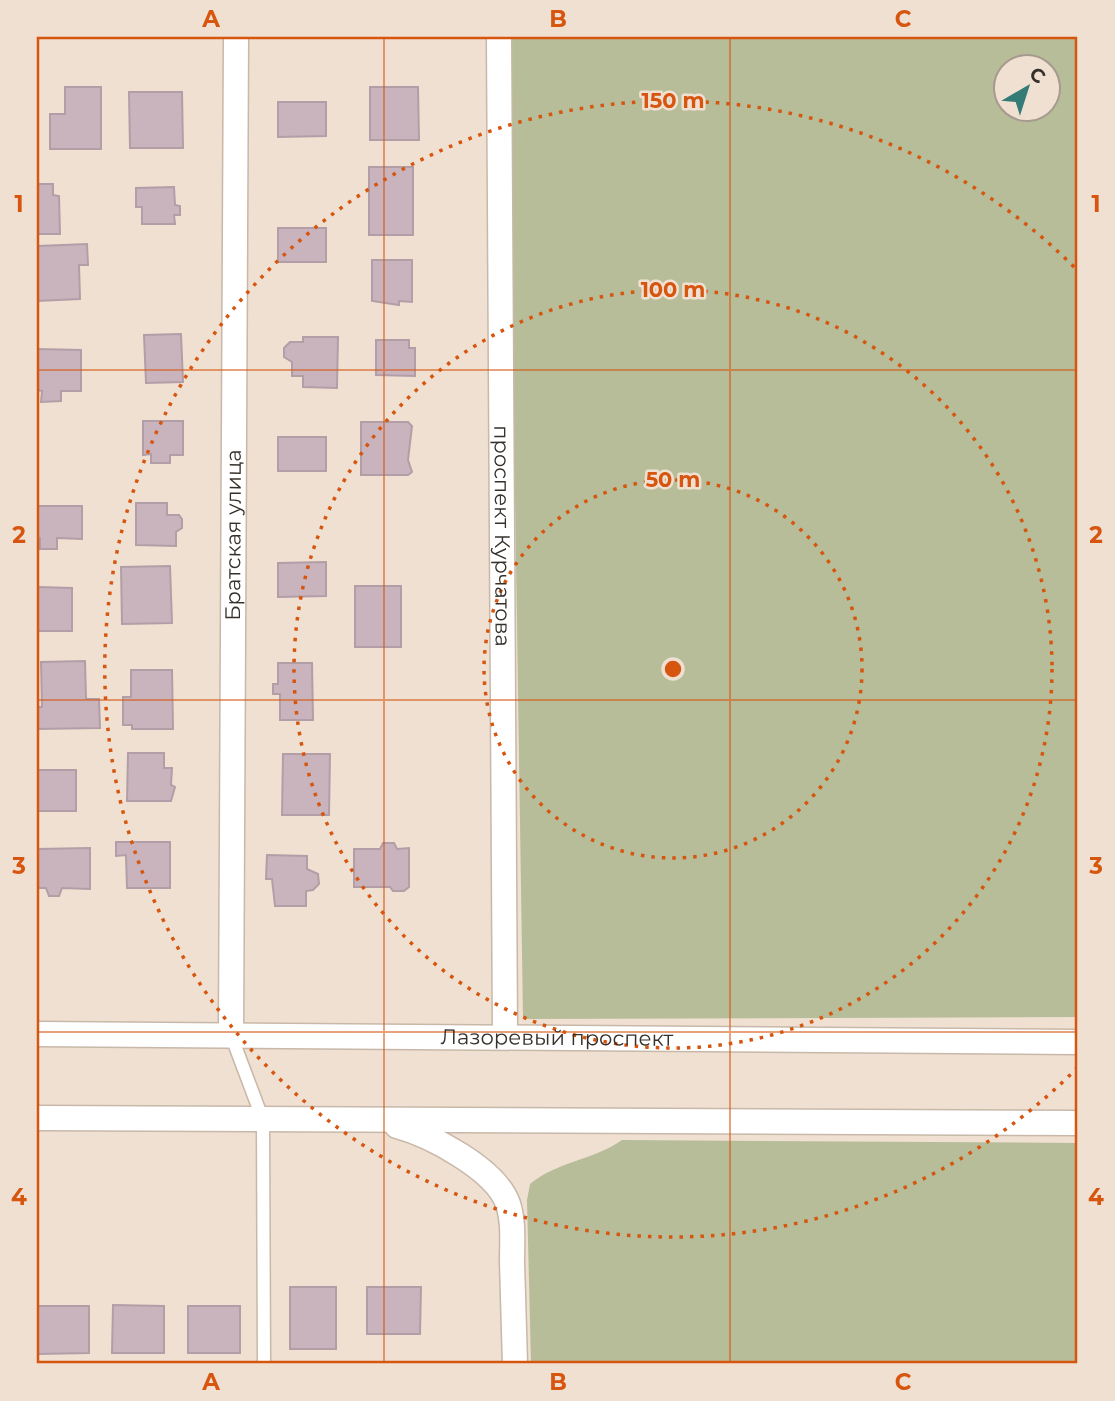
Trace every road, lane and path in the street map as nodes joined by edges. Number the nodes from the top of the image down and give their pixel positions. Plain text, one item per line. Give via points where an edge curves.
1 (236, 37) edge
2 (499, 37) edge
3 (37, 1034) edge
4 (231, 1034) junction
5 (505, 1035) junction
6 (1078, 1042) edge
7 (37, 1118) edge
8 (263, 1119) junction
9 (374, 1121) junction
10 (1078, 1123) edge
11 (264, 1364) edge
12 (514, 1364) edge

1 - 4 street, Братская улица
2 - 5 street, проспект Курчатова
3 - 4 street, Лазоревый проспект
4 - 5 street, Лазоревый проспект
4 - 8 lane
5 - 6 street, Лазоревый проспект
7 - 8 street
8 - 9 street
8 - 11 lane
9 - 10 street
9 - 12 street via 416,1131 461,1157 498,1186 508,1203

